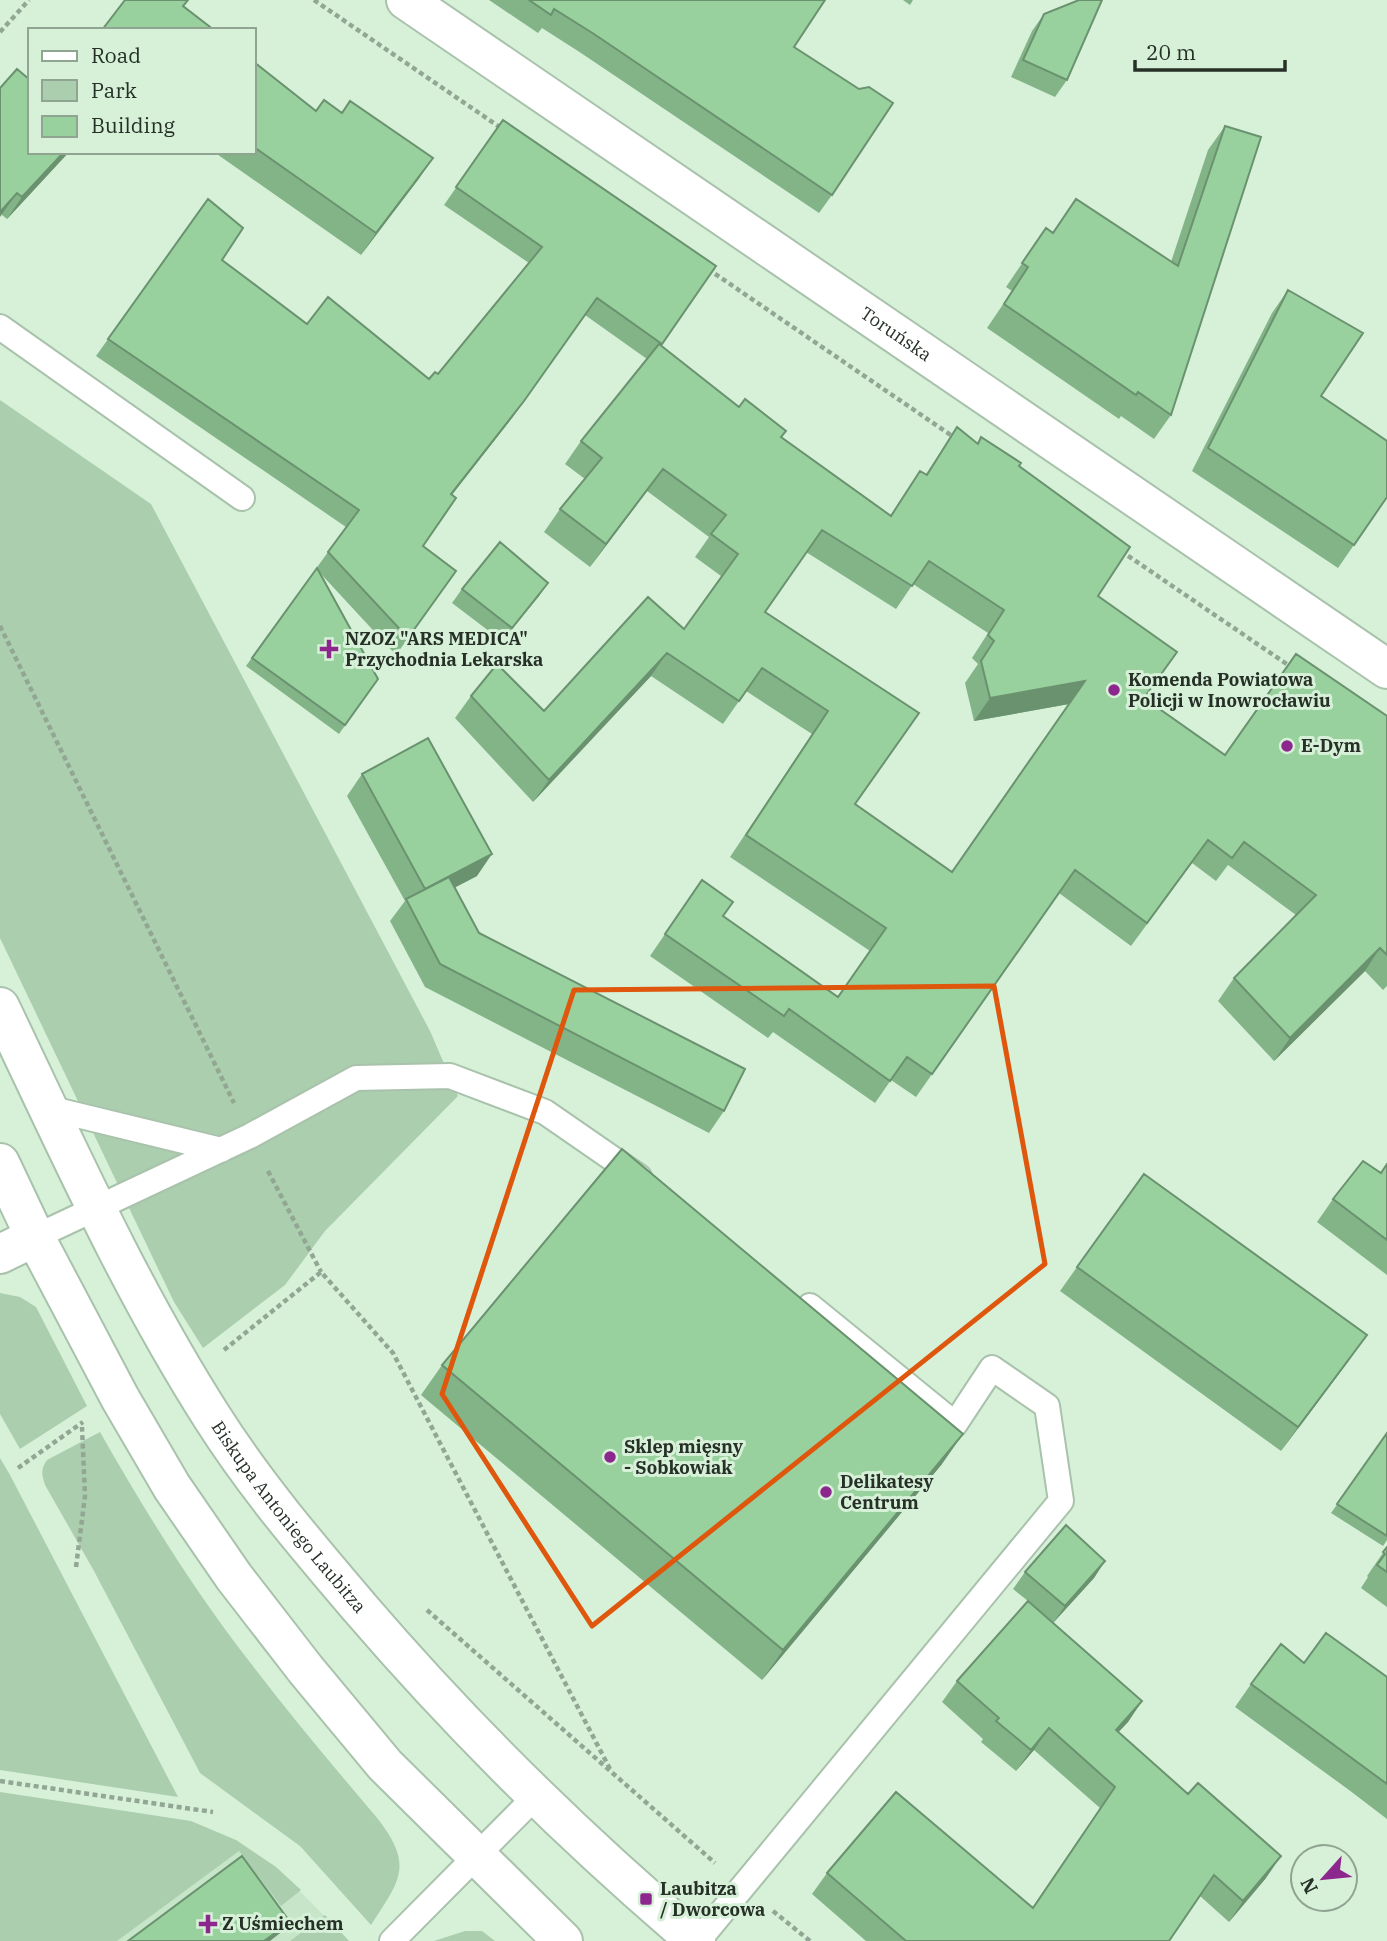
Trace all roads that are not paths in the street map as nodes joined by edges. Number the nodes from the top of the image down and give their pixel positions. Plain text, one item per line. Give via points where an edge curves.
1 (406, 0) edge
2 (0, 327) edge
3 (242, 498) dead end
4 (1387, 669) edge
5 (0, 1007) edge
6 (48, 1108) junction
7 (221, 1150) junction
8 (0, 1163) edge
9 (663, 1193) edge
10 (97, 1210) junction
11 (35, 1237) junction
12 (0, 1254) edge
13 (793, 1293) edge
14 (536, 1796) junction
15 (476, 1857) junction
16 (392, 1941) edge
17 (563, 1941) edge
18 (697, 1941) edge

1 - 4 main road, Toruńska
2 - 3 lane
5 - 6 main road, Biskupa Antoniego Laubitza
6 - 7 lane
6 - 10 main road, Biskupa Antoniego Laubitza
7 - 9 lane via 356,1078 450,1076 545,1112
7 - 10 lane
8 - 11 main road
10 - 11 lane
10 - 14 main road, Biskupa Antoniego Laubitza via 182,1368 245,1466 420,1678
11 - 12 main road
11 - 15 main road via 159,1465 234,1577 385,1765
13 - 18 lane via 955,1423 992,1368 1048,1406 1061,1501
14 - 15 lane
14 - 18 main road, Biskupa Antoniego Laubitza
15 - 16 lane
15 - 17 main road

